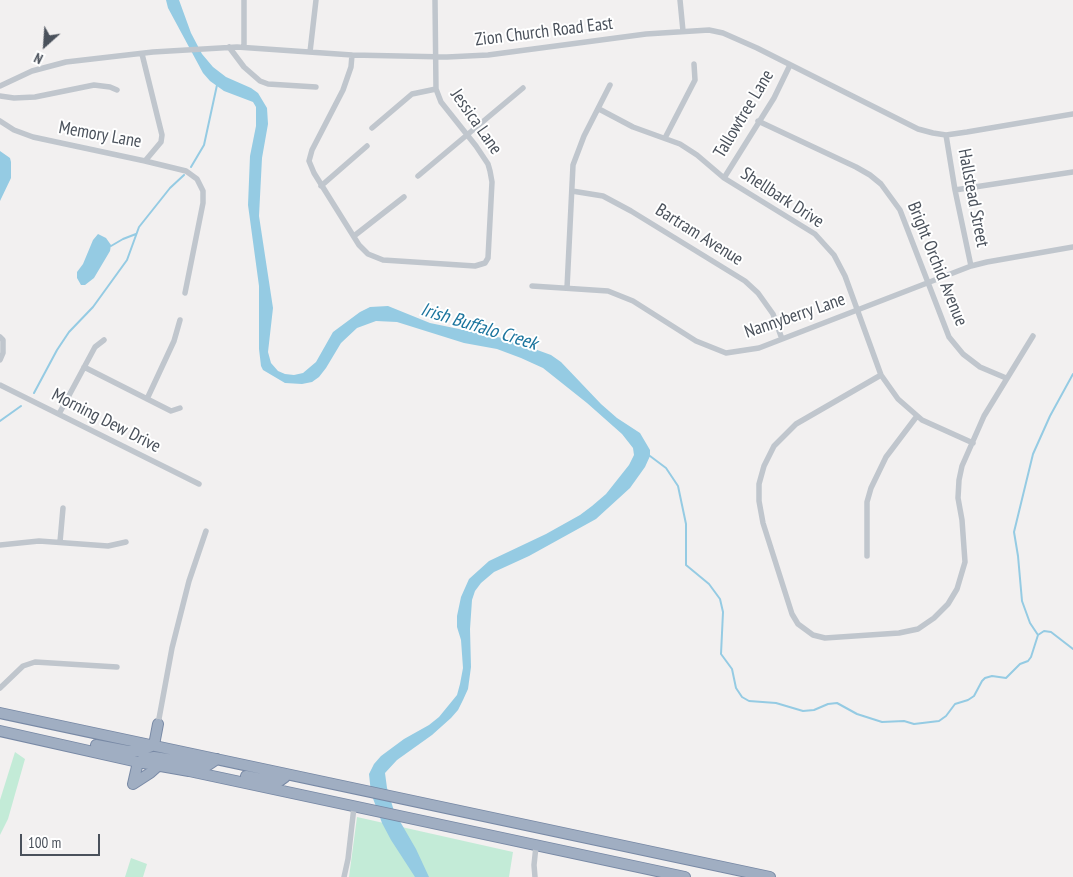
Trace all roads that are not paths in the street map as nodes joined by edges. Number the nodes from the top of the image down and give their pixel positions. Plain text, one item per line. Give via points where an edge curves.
1 (244, 0) edge
2 (316, 0) edge
3 (435, 0) edge
4 (680, 0) edge
5 (683, 31) junction
6 (229, 47) junction
7 (244, 47) junction
8 (310, 52) junction
9 (142, 54) junction
10 (352, 56) junction
11 (435, 57) junction
12 (694, 64) dead end
13 (790, 65) junction
14 (610, 85) dead end
15 (0, 86) edge
16 (316, 88) dead end
17 (523, 88) dead end
18 (436, 89) junction
19 (117, 90) dead end
20 (0, 96) edge
21 (599, 108) junction
22 (1073, 114) edge
23 (758, 121) junction
24 (0, 122) edge
25 (372, 128) dead end
26 (467, 135) junction
27 (946, 135) junction
28 (665, 138) junction
29 (367, 146) dead end
30 (145, 160) junction
31 (1073, 172) edge
32 (418, 176) dead end
33 (724, 178) junction
34 (321, 186) junction
35 (955, 190) junction
36 (572, 191) junction
37 (404, 197) dead end
38 (354, 236) junction
39 (1073, 247) edge
40 (971, 266) junction
41 (929, 282) junction
42 (532, 286) dead end
43 (567, 288) junction
44 (184, 293) dead end
45 (858, 310) junction
46 (180, 320) dead end
47 (1033, 336) dead end
48 (0, 337) edge
49 (782, 339) junction
50 (104, 340) dead end
51 (0, 360) edge
52 (84, 367) junction
53 (882, 375) junction
54 (1006, 378) junction
55 (0, 385) edge
56 (147, 399) junction
57 (180, 408) dead end
58 (59, 414) junction
59 (917, 416) junction
60 (973, 443) junction
61 (199, 484) dead end
62 (63, 508) dead end
63 (206, 531) dead end
64 (60, 542) junction
65 (126, 542) dead end
66 (0, 545) edge
67 (867, 556) dead end
68 (117, 667) dead end
69 (0, 688) edge
70 (0, 713) edge
71 (0, 720) edge
72 (34, 720) junction
73 (158, 724) junction
74 (0, 731) edge
75 (139, 742) junction
76 (154, 746) junction
77 (80, 748) junction
78 (217, 759) junction
79 (138, 762) junction
80 (159, 765) junction
81 (285, 774) junction
82 (235, 781) junction
83 (354, 807) junction
84 (536, 846) junction
85 (344, 877) edge
86 (535, 877) edge
87 (685, 877) edge
88 (770, 877) edge

1 - 7 street
2 - 8 street
3 - 11 street, Jessica Lane
4 - 5 street
5 - 11 street, Zion Church Road East via 488,56
5 - 13 street, Zion Church Road East via 722,33
6 - 7 street, Zion Church Road East
6 - 9 street, Zion Church Road East
6 - 16 street via 260,81
7 - 8 street, Zion Church Road East
8 - 10 street, Zion Church Road East
9 - 15 street, Zion Church Road East via 50,66
9 - 30 street, Memory Lane via 162,135 161,142
10 - 11 street, Zion Church Road East
10 - 34 street via 343,90 312,150 310,166
11 - 18 street, Jessica Lane
12 - 28 street via 695,80
13 - 23 street, Tallowtree Lane
13 - 27 street, Zion Church Road East via 918,129
14 - 21 street
17 - 26 street
18 - 25 street via 412,94
18 - 26 street, Jessica Lane via 441,102
19 - 20 street via 94,85 35,97
21 - 28 street, Shellbark Drive via 633,127
21 - 36 street via 573,165
22 - 27 street, Zion Church Road East
23 - 33 street, Tallowtree Lane
23 - 41 street, Bright Orchid Avenue via 856,167 881,184 900,210
24 - 30 street, Memory Lane via 40,139
26 - 32 street
26 - 38 street, Jessica Lane via 488,164 492,182 488,258 485,263 475,266 383,260 368,254
27 - 35 street, Hallstead Street
28 - 33 street, Shellbark Drive via 697,155
29 - 34 street
30 - 44 street via 186,171 197,179 203,191 204,203
31 - 35 street
33 - 45 street, Shellbark Drive via 815,234 834,255
34 - 38 street
35 - 40 street, Hallstead Street
36 - 43 street
36 - 49 street, Bartram Avenue via 603,196 631,210 745,281 773,314
37 - 38 street
39 - 40 street, Nannyberry Lane
40 - 41 street, Nannyberry Lane
41 - 45 street, Nannyberry Lane
41 - 54 street, Bright Orchid Avenue via 950,337 963,354 980,367
42 - 43 street, Nannyberry Lane
43 - 49 street, Nannyberry Lane via 608,290 634,301 696,341 726,352 759,348
45 - 49 street, Nannyberry Lane
45 - 53 street, Shellbark Drive
46 - 56 street via 174,341
47 - 54 street
48 - 51 street via 4,353
50 - 52 street via 94,347
52 - 56 street
52 - 58 street
53 - 59 street, Shellbark Drive via 898,399
53 - 60 street via 796,424 774,446 764,466 759,484 763,523 792,614 805,630 825,638 899,633 918,629 948,604 957,589 965,562 959,480
54 - 60 street
55 - 58 street, Morning Dew Drive
56 - 57 street via 171,411
58 - 61 street, Morning Dew Drive
59 - 60 street, Shellbark Drive
59 - 67 street via 886,457 871,488
62 - 64 street
63 - 73 street via 176,629
64 - 65 street via 98,546
64 - 66 street
68 - 69 street via 35,662 22,666
70 - 72 highway
71 - 72 highway via 28,726
72 - 75 highway
73 - 75 highway
73 - 76 highway
74 - 77 highway
75 - 76 highway
76 - 77 highway via 128,752 85,743
76 - 78 highway
77 - 79 highway
78 - 79 highway via 208,765 154,757
78 - 81 highway
79 - 80 highway
79 - 80 highway via 133,784
80 - 82 highway
81 - 82 highway via 278,782 241,776
81 - 88 highway
82 - 83 highway
83 - 84 highway
83 - 85 street
84 - 86 street
84 - 87 highway

